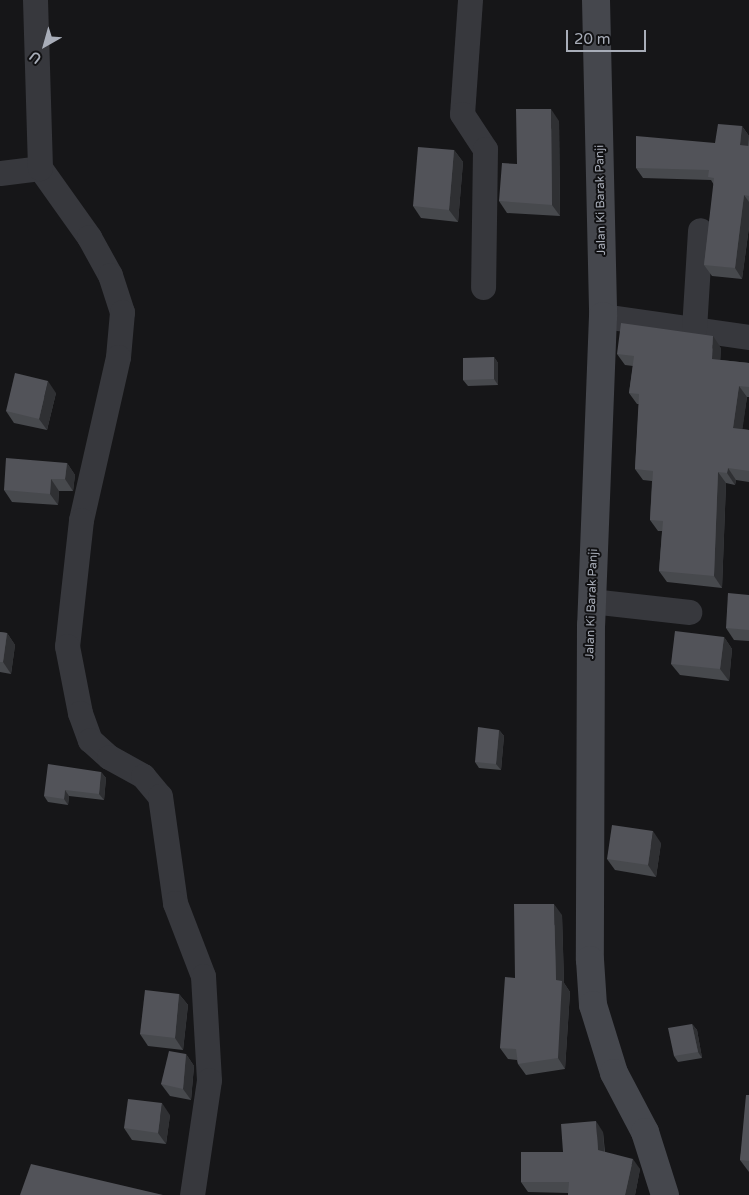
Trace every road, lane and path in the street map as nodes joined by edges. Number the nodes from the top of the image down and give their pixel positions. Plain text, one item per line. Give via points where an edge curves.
1 (35, 0) edge
2 (470, 0) edge
3 (596, 0) edge
4 (40, 168) junction
5 (0, 173) edge
6 (700, 230) dead end
7 (483, 287) dead end
8 (603, 316) junction
9 (694, 329) junction
10 (749, 337) edge
11 (591, 601) junction
12 (689, 612) dead end
13 (192, 1195) edge
14 (665, 1195) edge

1 - 4 street
2 - 7 street via 462,114 485,149
3 - 8 street, Jalan Ki Barak Panji
4 - 5 street
4 - 13 street via 97,252 122,312 118,357 81,520 67,646 80,713 90,740 108,757 143,776 160,796 174,903 203,976 209,1080
6 - 9 street
8 - 9 street
8 - 11 street, Jalan Ki Barak Panji
9 - 10 street
11 - 12 street
11 - 14 street, Jalan Ki Barak Panji via 588,905 593,1005 614,1073 652,1148

